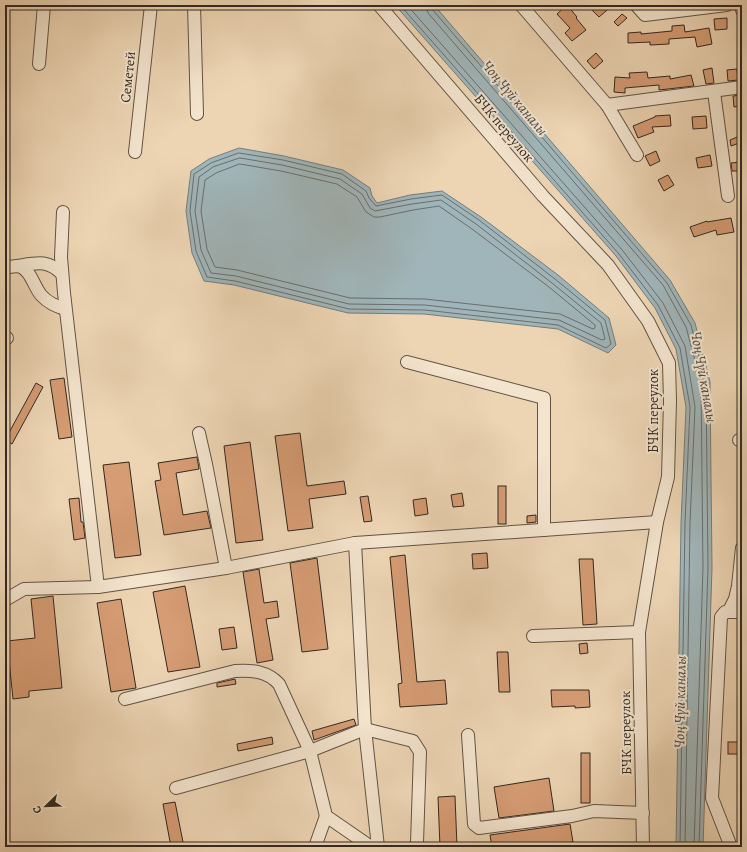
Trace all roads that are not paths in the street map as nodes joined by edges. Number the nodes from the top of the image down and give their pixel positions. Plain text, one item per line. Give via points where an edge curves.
1 (44, 5) edge
2 (151, 5) edge
3 (194, 5) edge
4 (379, 5) edge
5 (521, 5) edge
6 (636, 5) edge
7 (727, 5) edge
8 (741, 5) edge
9 (742, 10) edge
10 (39, 64) dead end
11 (742, 87) edge
12 (714, 92) junction
13 (607, 105) junction
14 (197, 114) dead end
15 (135, 152) dead end
16 (637, 155) dead end
17 (728, 196) dead end
18 (63, 212) dead end
19 (11, 267) edge
20 (62, 274) junction
21 (65, 309) junction
22 (407, 362) dead end
23 (199, 433) dead end
24 (657, 522) junction
25 (544, 530) junction
26 (355, 543) junction
27 (742, 548) edge
28 (226, 568) junction
29 (98, 587) junction
30 (5, 600) edge
31 (729, 611) junction
32 (742, 612) edge
33 (639, 632) junction
34 (534, 636) dead end
35 (125, 698) dead end
36 (365, 729) junction
37 (468, 735) dead end
38 (310, 751) junction
39 (176, 788) dead end
40 (643, 813) junction
41 (326, 816) junction
42 (315, 847) edge
43 (371, 847) edge
44 (378, 847) edge
45 (415, 847) edge
46 (643, 847) edge
47 (730, 847) edge

1 - 10 street
2 - 15 street, Семетей
3 - 14 street
4 - 24 street, БЧК переулок via 543,196 608,265 648,321 669,363 668,477
5 - 13 street
6 - 7 street via 645,15
8 - 9 street
11 - 12 street
12 - 13 street
12 - 17 street
13 - 16 street
18 - 20 street
19 - 20 street via 42,263 55,267
19 - 21 street via 22,267 46,301
20 - 21 street
21 - 29 street
22 - 25 street via 544,398
23 - 28 street
24 - 25 street
24 - 33 street, БЧК переулок
25 - 26 street
26 - 28 street
26 - 36 street
27 - 31 street via 738,586
28 - 29 street
29 - 30 street via 24,589
31 - 32 street
31 - 47 street via 721,617 712,798
33 - 34 street
33 - 40 street, БЧК переулок
35 - 38 street via 236,671 264,673 273,677 279,684
36 - 38 street
36 - 44 street
36 - 45 street via 413,741 420,752 418,843
37 - 40 street via 474,824 479,828 594,812
38 - 39 street
38 - 41 street
40 - 46 street, БЧК переулок
41 - 42 street
41 - 43 street

